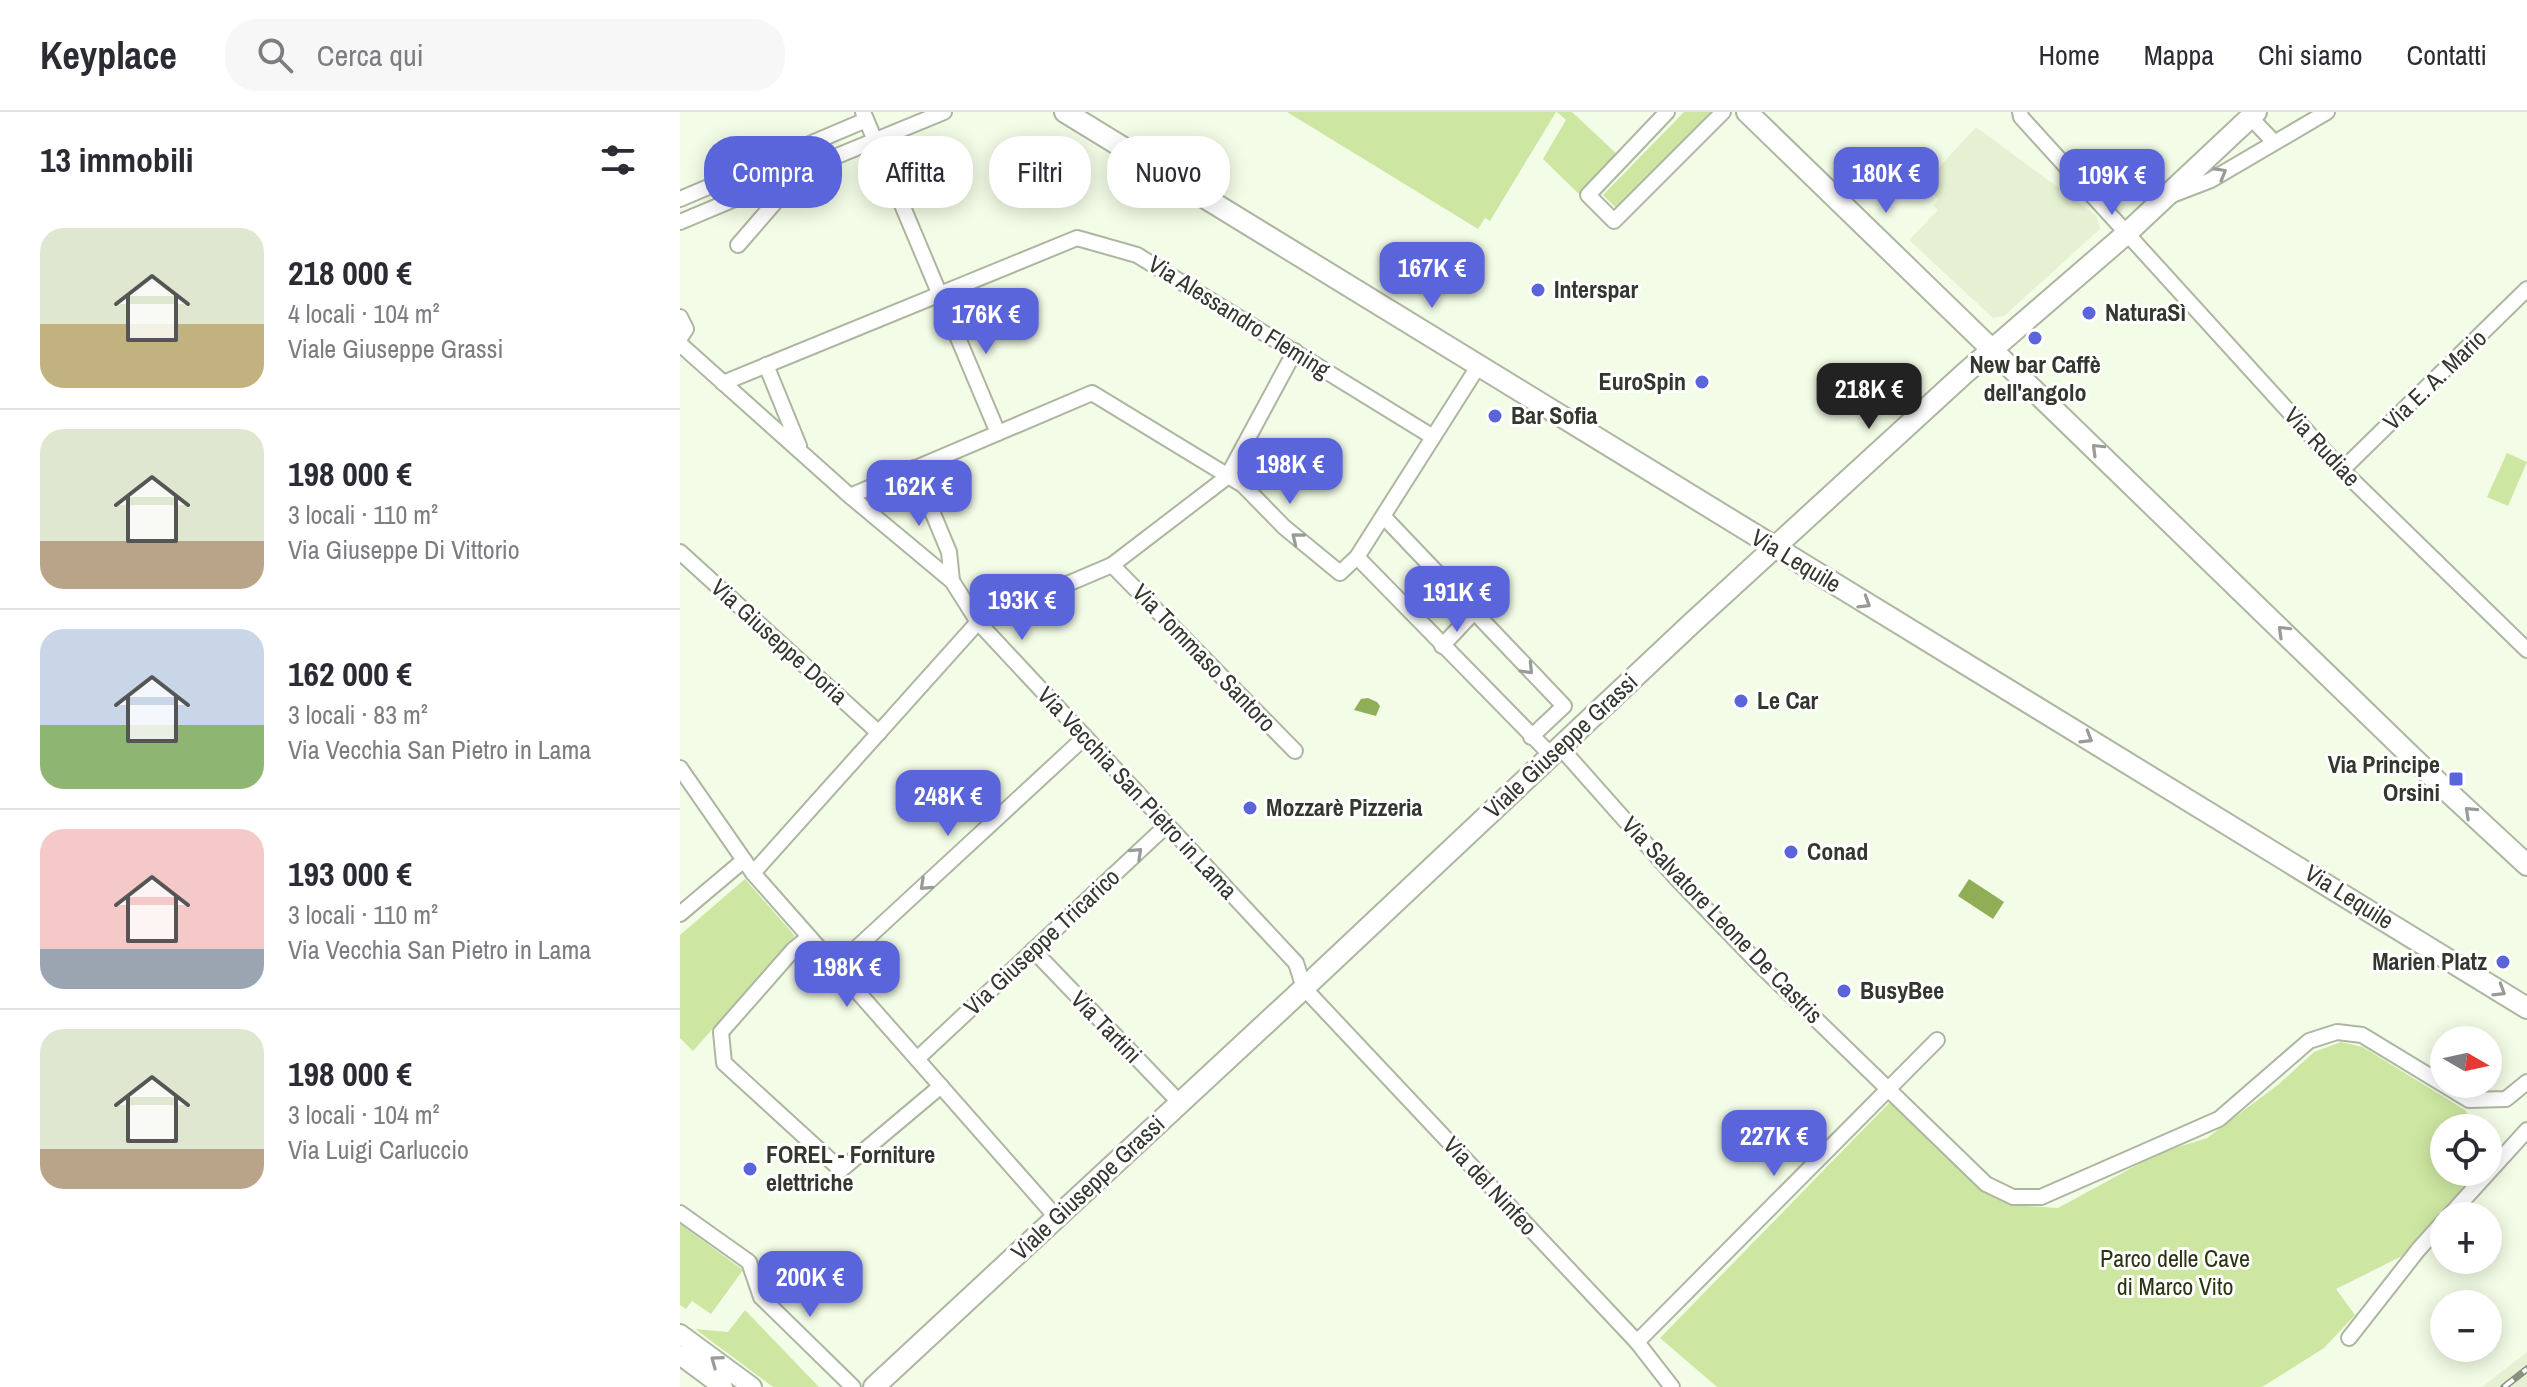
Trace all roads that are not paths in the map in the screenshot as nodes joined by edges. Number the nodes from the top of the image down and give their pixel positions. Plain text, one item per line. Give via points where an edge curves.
1 (944, 112) edge
2 (1065, 112) edge
3 (1667, 112) edge
4 (1723, 112) edge
5 (1747, 112) edge
6 (2020, 112) edge
7 (2327, 112) edge
8 (2253, 115) edge
9 (864, 116) edge
10 (872, 136) edge
11 (883, 136) edge
12 (2274, 142) junction
13 (2165, 197) junction
14 (680, 199) edge
15 (713, 208) edge
16 (770, 208) edge
17 (902, 208) edge
18 (680, 222) edge
19 (2126, 234) junction
20 (738, 245) dead end
21 (2527, 289) edge
22 (939, 294) junction
23 (680, 317) edge
24 (680, 338) edge
25 (680, 344) edge
26 (1995, 350) junction
27 (1295, 351) junction
28 (766, 365) junction
29 (1479, 365) junction
30 (723, 383) junction
31 (998, 433) junction
32 (1433, 437) junction
33 (801, 452) junction
34 (914, 468) junction
35 (2342, 470) junction
36 (1227, 477) junction
37 (850, 496) junction
38 (1384, 517) junction
39 (1774, 548) junction
40 (680, 552) edge
41 (1357, 557) junction
42 (1112, 565) junction
43 (952, 581) junction
44 (1474, 612) junction
45 (978, 622) junction
46 (1442, 646) junction
47 (2527, 650) edge
48 (879, 733) junction
49 (1085, 737) junction
50 (1531, 737) junction
51 (1295, 751) dead end
52 (1555, 751) junction
53 (680, 768) edge
54 (1167, 825) junction
55 (2524, 857) edge
56 (744, 860) junction
57 (753, 873) junction
58 (680, 914) edge
59 (809, 937) junction
60 (1033, 950) junction
61 (836, 967) junction
62 (1304, 988) junction
63 (2527, 1008) edge
64 (1937, 1040) dead end
65 (917, 1059) junction
66 (2527, 1082) edge
67 (941, 1086) junction
68 (1889, 1089) junction
69 (1180, 1103) junction
70 (2527, 1130) edge
71 (2462, 1202) edge
72 (680, 1213) edge
73 (1057, 1218) junction
74 (2430, 1237) edge
75 (680, 1334) edge
76 (2349, 1338) dead end
77 (1637, 1342) junction
78 (680, 1355) edge
79 (723, 1387) edge
80 (752, 1387) edge
81 (853, 1387) edge
82 (874, 1387) edge
83 (1672, 1387) edge

1 - 11 street
2 - 29 main road, Via Lequile
3 - 4 street via 1588,195 1614,221
5 - 26 main road
6 - 19 street, Via Rudiae
7 - 12 street
8 - 12 street
8 - 13 main road, Viale Giuseppe Grassi
9 - 10 street
9 - 14 street
13 -> 12 street via 2211,180
13 - 19 main road, Viale Giuseppe Grassi
15 - 18 street
16 - 20 street
17 - 22 street
19 - 26 main road, Viale Giuseppe Grassi
19 - 35 street, Via Rudiae
21 - 35 street, Via E. A. Mario
22 - 27 street, Via Alessandro Fleming via 1077,238 1137,255
22 - 28 street, Via Alessandro Fleming
22 - 31 street
23 - 24 street via 686,329
25 - 30 street, Via Vecchia San Pietro in Lama
26 - 39 main road, Viale Giuseppe Grassi
55 -> 26 main road via 2446,790
27 - 32 street, Via Alessandro Fleming
27 - 36 street
28 - 30 street, Via Alessandro Fleming
28 - 33 street
29 - 32 street
29 - 39 main road, Via Lequile
30 - 33 street, Via Vecchia San Pietro in Lama
31 - 34 street
31 - 36 street via 1092,393
32 - 38 street
33 - 37 street, Via Vecchia San Pietro in Lama
34 - 37 street
34 - 43 street via 949,552
35 - 47 street, Via Rudiae
41 -> 36 street via 1340,573 1243,485
36 - 42 street
37 - 43 street, Via Vecchia San Pietro in Lama
38 - 41 street
38 - 44 street
39 - 52 main road, Viale Giuseppe Grassi
39 -> 63 main road, Via Lequile
40 - 48 street, Via Giuseppe Doria
41 - 46 street, Via Salvatore Leone De Castris
42 - 45 street
42 - 51 street, Via Tommaso Santoro
43 - 45 street, Via Vecchia San Pietro in Lama
44 - 46 street
44 -> 50 street via 1564,706
45 - 48 street
45 - 49 street, Via Vecchia San Pietro in Lama
46 - 50 street, Via Salvatore Leone De Castris
48 - 57 street
49 - 54 street, Via Vecchia San Pietro in Lama
49 -> 61 street
50 - 52 street, Via Salvatore Leone De Castris
52 - 62 main road, Viale Giuseppe Grassi
52 - 68 street, Via Salvatore Leone De Castris via 1759,964
53 - 56 street
60 -> 54 street, Via Giuseppe Tricarico
54 - 62 street, Via Vecchia San Pietro in Lama via 1296,963
56 - 57 street
56 - 58 street
57 - 59 street
59 - 61 street
59 - 67 street via 721,1032 724,1063 841,1170
60 - 65 street, Via Giuseppe Tricarico
60 - 69 street, Via Tartini
61 - 65 street
62 - 69 main road, Viale Giuseppe Grassi
62 - 77 street, Via del Ninfeo
64 - 68 street
65 - 67 street
66 - 68 street, Via Salvatore Leone De Castris via 2506,1099 2469,1100 2362,1035 2337,1032 2309,1041 2219,1119 2041,1197 2013,1197 1986,1184
67 - 73 street
68 - 77 street
69 - 73 main road, Viale Giuseppe Grassi
70 - 71 street
72 - 81 street via 749,1262 761,1297
73 - 82 main road, Viale Giuseppe Grassi
74 - 76 street
80 -> 75 street
77 - 83 street, Via del Ninfeo
78 - 79 street

